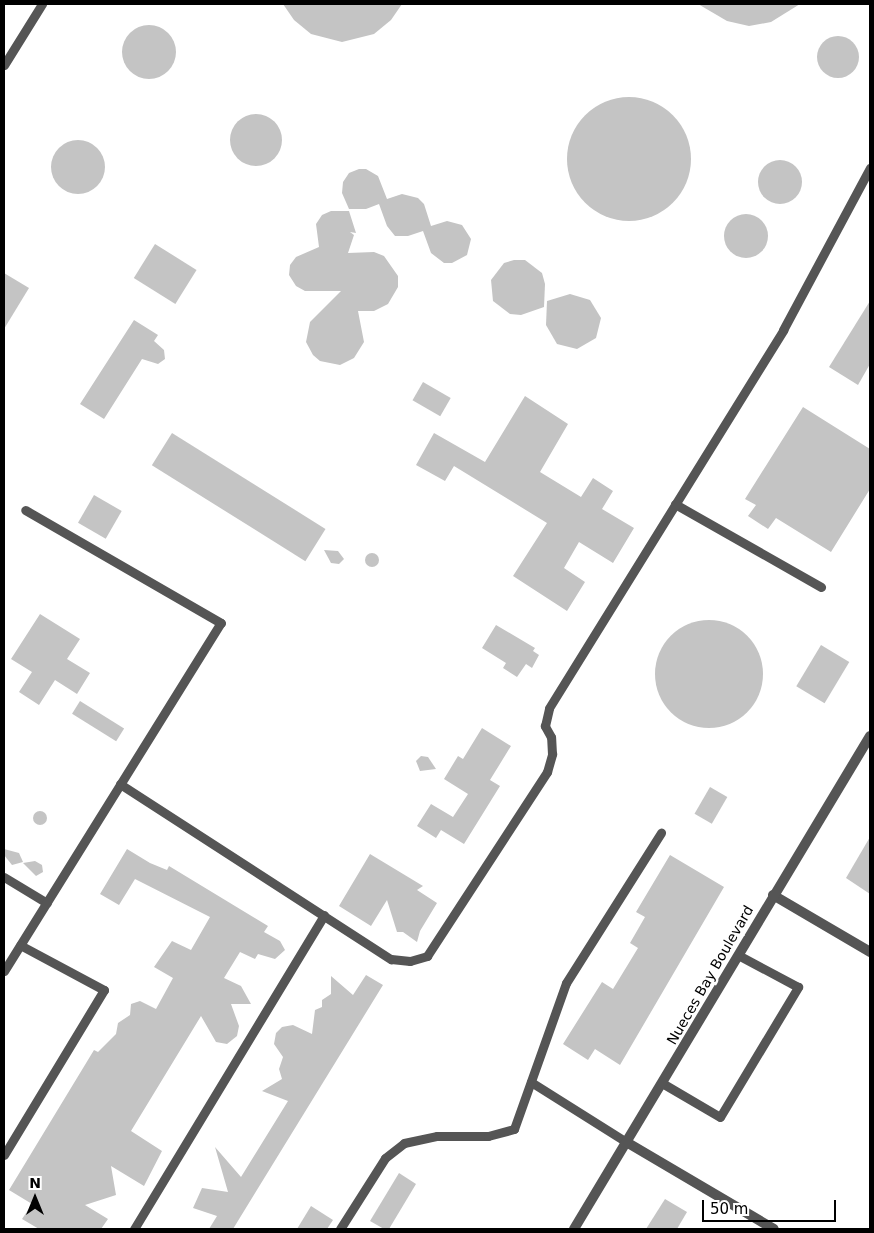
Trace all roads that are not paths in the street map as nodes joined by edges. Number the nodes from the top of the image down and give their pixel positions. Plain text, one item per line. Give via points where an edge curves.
1 (42, 4) edge
2 (4, 65) edge
3 (870, 168) edge
4 (675, 504) junction
5 (25, 510) dead end
6 (821, 588) dead end
7 (870, 736) edge
8 (120, 784) junction
9 (662, 833) dead end
10 (4, 877) edge
11 (773, 895) junction
12 (46, 903) junction
13 (324, 915) junction
14 (20, 945) junction
15 (870, 952) edge
16 (738, 955) junction
17 (4, 971) edge
18 (531, 1082) junction
19 (662, 1083) junction
20 (628, 1142) junction
21 (4, 1155) edge
22 (134, 1229) edge
23 (340, 1229) edge
24 (574, 1229) edge
25 (774, 1229) edge

1 - 2 lane
3 - 4 lane via 783,330
4 - 6 lane
4 - 13 lane via 548,708 545,726 551,737 552,754 547,772 427,956 410,961 391,959
5 - 8 lane via 221,623
7 - 11 street, Nueces Bay Boulevard
8 - 12 lane
8 - 13 lane
9 - 18 lane via 566,983
10 - 12 lane
11 - 15 street
11 - 16 street, Nueces Bay Boulevard
12 - 14 lane
13 - 22 lane
14 - 17 lane
14 - 21 lane via 104,990
16 - 19 street, Nueces Bay Boulevard
16 - 19 lane via 798,987 720,1117
18 - 20 lane
18 - 23 lane via 514,1129 488,1136 437,1136 404,1143 385,1158
19 - 20 street, Nueces Bay Boulevard
20 - 24 street, Nueces Bay Boulevard
20 - 25 street

